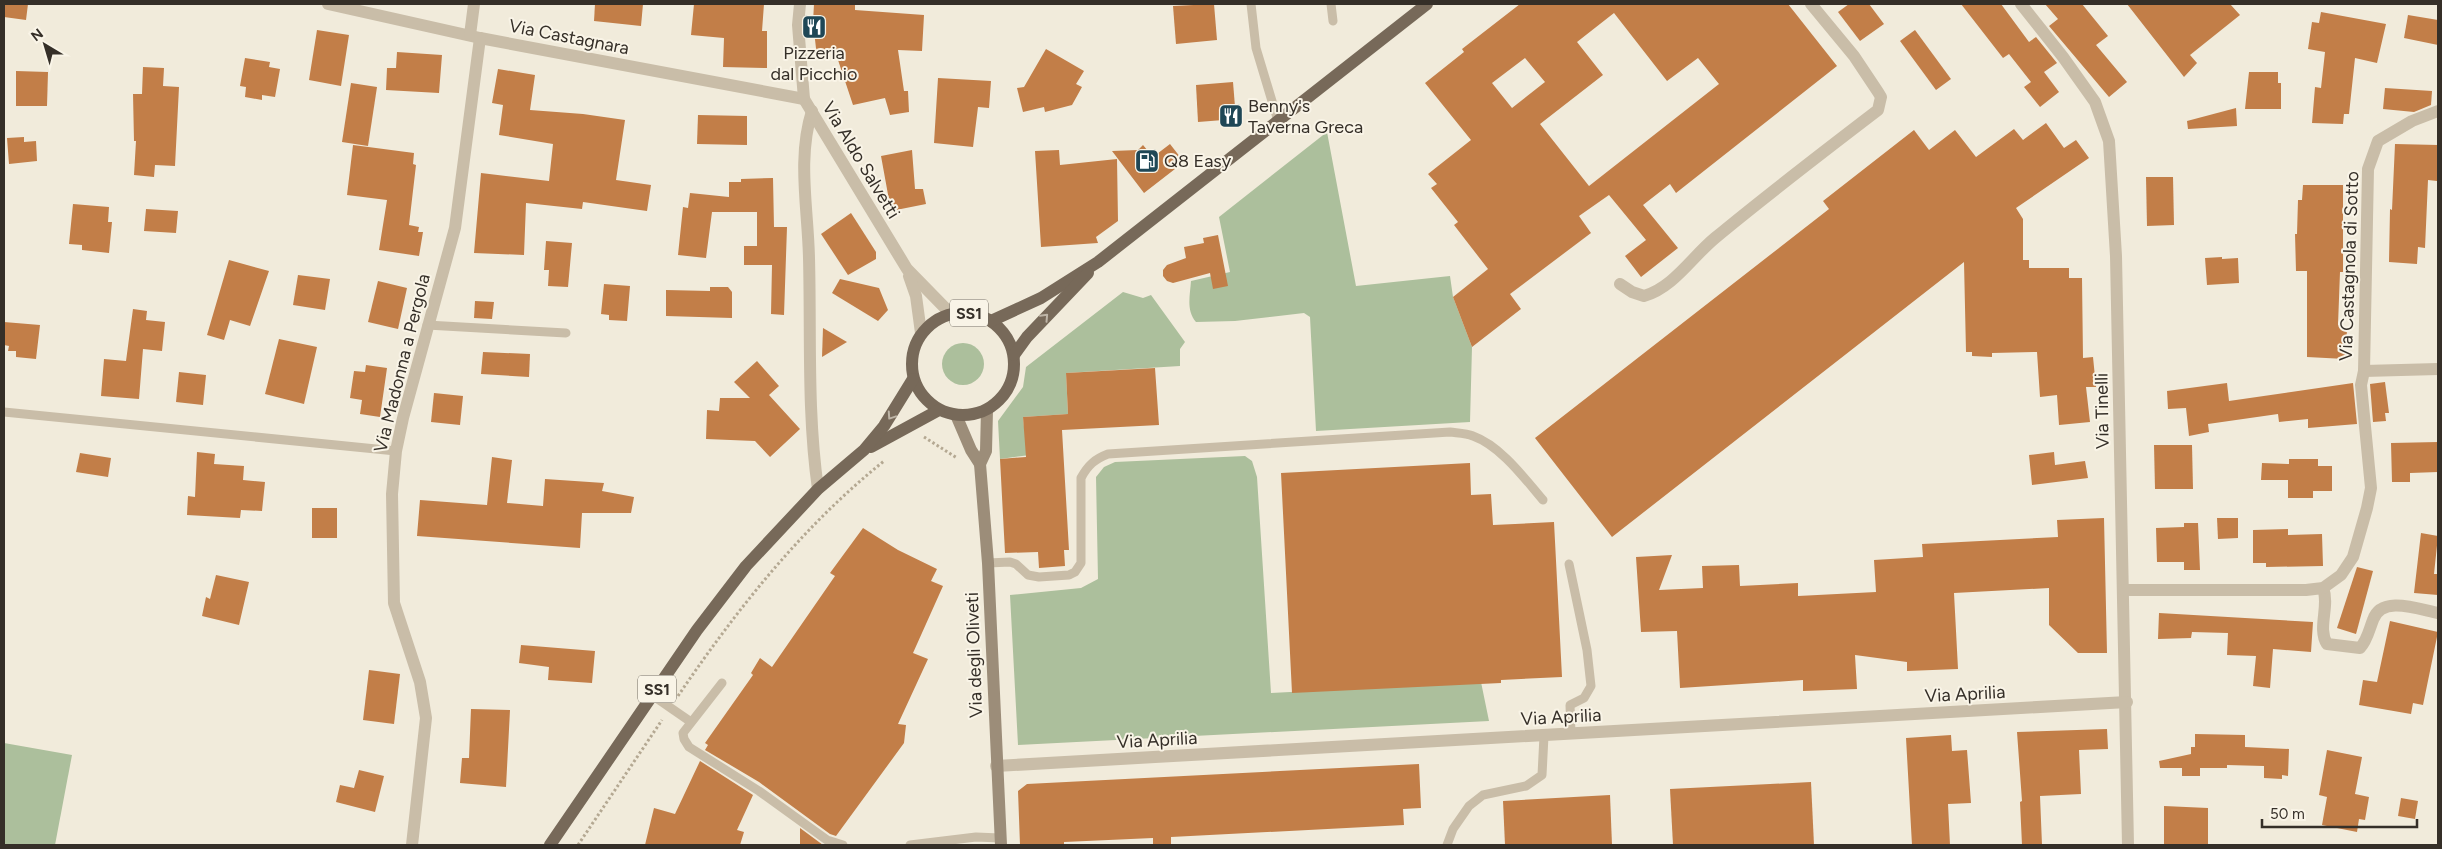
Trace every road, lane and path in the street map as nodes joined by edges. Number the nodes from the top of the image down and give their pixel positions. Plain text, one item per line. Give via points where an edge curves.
1 (328, 4) edge
2 (474, 4) edge
3 (800, 4) edge
4 (1251, 4) edge
5 (1331, 4) edge
6 (1426, 4) edge
7 (1811, 4) edge
8 (2021, 4) edge
9 (1333, 21) dead end
10 (475, 36) junction
11 (804, 99) junction
12 (812, 111) junction
13 (2438, 111) edge
14 (1278, 121) junction
15 (1098, 262) junction
16 (906, 269) junction
17 (1620, 284) dead end
18 (950, 314) junction
19 (991, 320) junction
20 (427, 325) junction
21 (566, 333) dead end
22 (921, 333) junction
23 (1014, 355) junction
24 (2438, 369) edge
25 (2364, 371) junction
26 (913, 379) junction
27 (939, 410) junction
28 (987, 410) junction
29 (4, 412) edge
30 (956, 415) junction
31 (919, 433) dead end
32 (864, 450) junction
33 (396, 451) junction
34 (888, 458) dead end
35 (958, 459) dead end
36 (980, 464) junction
37 (818, 489) junction
38 (1543, 500) dead end
39 (988, 563) junction
40 (1569, 564) dead end
41 (2323, 588) junction
42 (2124, 590) junction
43 (2438, 613) edge
44 (722, 683) dead end
45 (652, 696) junction
46 (2127, 702) junction
47 (670, 708) junction
48 (691, 722) junction
49 (1571, 734) junction
50 (1544, 736) junction
51 (996, 766) junction
52 (1001, 842) edge
53 (412, 845) edge
54 (550, 845) edge
55 (578, 845) edge
56 (844, 845) edge
57 (910, 845) edge
58 (1447, 845) edge
59 (2128, 845) edge

1 - 10 street, Via Castagnara
2 - 10 street, Via Madonna a Pergola
3 - 11 street, Via Aldo Salvetti via 798,26
4 - 14 lane via 1256,48
5 - 9 lane
6 - 14 main road, SS1
7 - 17 street via 1854,56 1882,98 1878,110 1757,203 1708,244 1670,282 1644,296
8 - 42 street, Via Tinelli via 2095,102 2109,141 2116,256
10 - 11 street, Via Castagnara
10 - 20 street, Via Madonna a Pergola via 455,228
11 - 12 street, Via Aldo Salvetti
12 - 16 street, Via Aldo Salvetti
12 - 37 street via 806,127 804,168 812,443
13 - 25 street, Via Castagnola di Sotto via 2412,121 2378,141 2371,154 2368,169
14 - 15 main road, SS1
15 - 19 main road, SS1 via 1041,298
23 -> 15 main road, SS1 via 1027,336
16 - 18 street, Via Aldo Salvetti
16 - 22 street, Via Aldo Salvetti via 916,296
18 - 19 main road, SS1 via 964,312
18 - 22 main road, SS1 via 939,318
19 - 23 main road, SS1 via 1006,336
20 - 21 lane
20 - 33 street, Via Madonna a Pergola
22 - 26 main road via 911,363
23 - 28 main road, SS1 via 1014,371 1009,386 1000,400
24 - 25 street, Via Castagnola di Sotto
25 - 41 street, Via Castagnola di Sotto via 2361,386 2371,488 2353,557 2341,575
26 - 27 main road via 928,402
26 -> 32 main road, SS1 via 884,426
27 - 30 main road
27 - 32 main road, SS1
28 - 30 main road via 972,415
28 - 36 main road, Via degli Oliveti via 986,451
29 - 33 lane
30 - 36 main road, Via degli Oliveti via 970,450
31 - 35 path
32 - 37 main road, SS1
33 - 53 street, Via Madonna a Pergola via 392,494 394,603 420,682 426,718
34 - 47 path via 857,482 798,540 714,642
36 - 39 main road, Via degli Oliveti
37 - 45 main road, SS1 via 746,566
38 - 39 lane via 1511,463 1484,442 1473,436 1450,432 1108,454 1092,463 1081,478 1081,563 1075,572 1069,576 1039,577 1010,562
39 - 51 main road, Via degli Oliveti
40 - 49 lane via 1591,686 1584,698 1570,705
41 - 42 street
41 - 43 street via 2327,605 2323,633 2327,644 2360,648 2365,643 2375,612 2382,606
42 - 46 street, Via Tinelli
44 - 48 lane
45 - 47 lane
45 - 54 main road, SS1
46 - 49 street, Via Aprilia
46 - 59 street, Via Tinelli
47 - 48 lane
47 - 55 path
48 - 56 lane via 684,733 689,747 759,791 827,840
49 - 50 street, Via Aprilia
50 - 51 street, Via Aprilia
50 - 58 lane via 1542,776 1526,786 1483,795 1469,806 1453,829
51 - 52 main road, Via degli Oliveti
52 - 57 lane via 976,837

